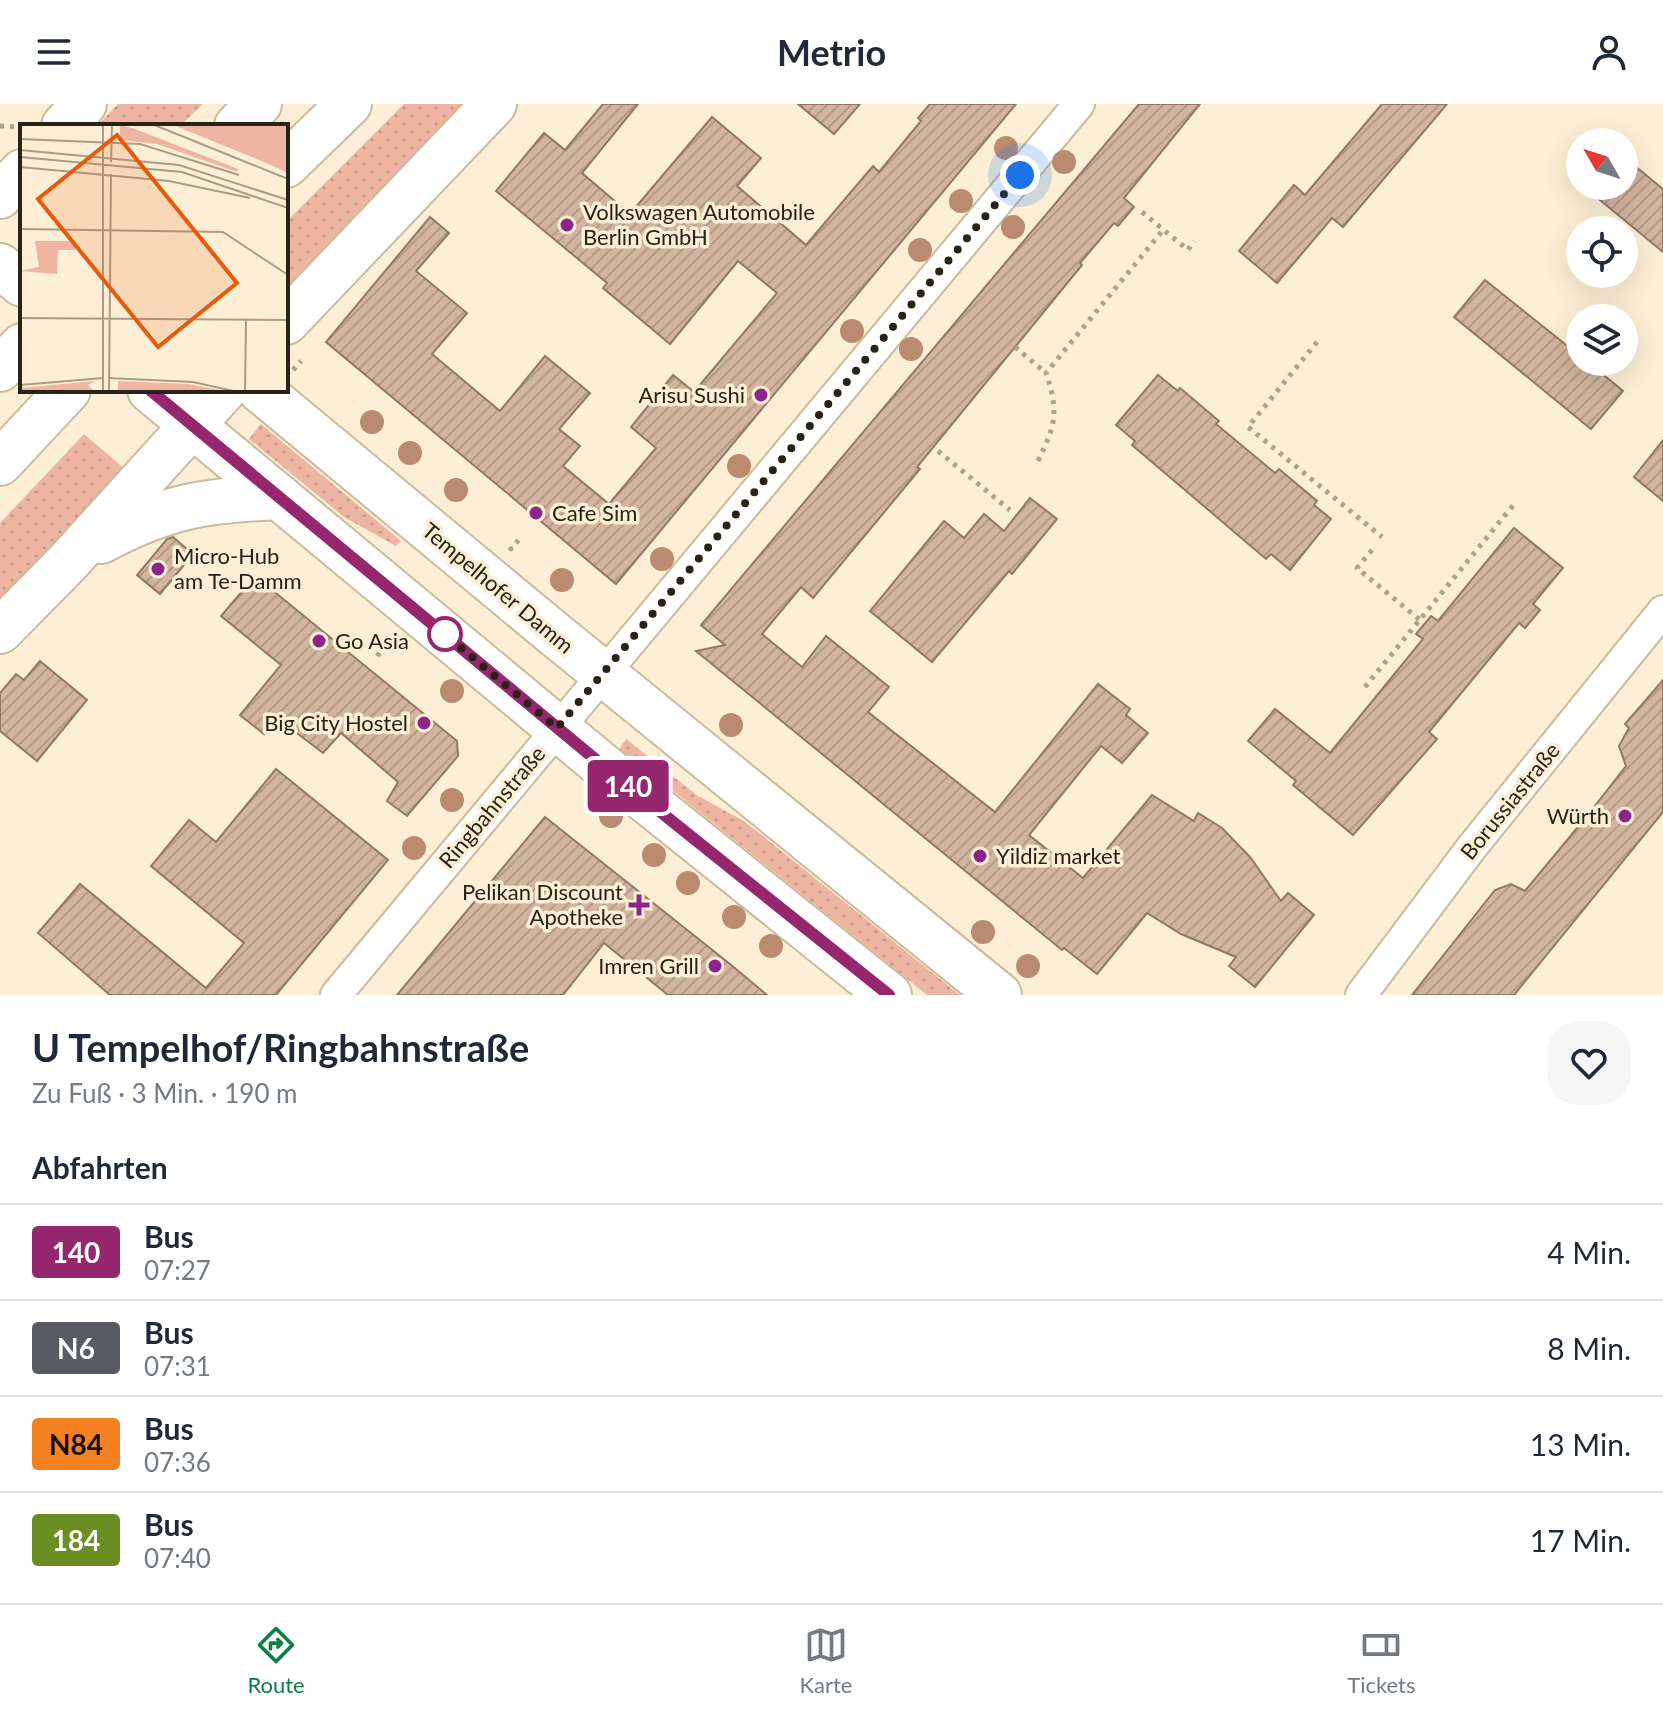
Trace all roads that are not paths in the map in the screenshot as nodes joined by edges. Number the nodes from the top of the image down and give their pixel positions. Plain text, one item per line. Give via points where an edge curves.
1 (84, 104) edge
2 (259, 104) edge
3 (349, 104) edge
4 (494, 104) edge
5 (1079, 104) edge
6 (66, 124) edge
7 (239, 124) edge
8 (288, 163) edge
9 (0, 266) edge
10 (20, 282) edge
11 (294, 341) edge
12 (20, 348) edge
13 (0, 369) edge
14 (288, 391) edge
15 (152, 392) edge
16 (222, 392) edge
17 (56, 402) edge
18 (193, 425) junction
19 (0, 463) edge
20 (279, 497) junction
21 (68, 562) junction
22 (1663, 611) edge
23 (0, 631) edge
24 (602, 674) junction
25 (557, 728) junction
26 (336, 995) edge
27 (889, 995) edge
28 (999, 995) edge
29 (1361, 995) edge

1 - 6 main road
2 - 7 main road
3 - 8 main road
4 - 11 main road
5 - 24 street, Ringbahnstraße
9 - 10 main road
12 - 13 main road
14 - 24 main road, Tempelhofer Damm
15 - 18 main road
16 - 18 main road
17 - 19 main road
18 - 20 main road
18 - 21 main road
20 - 21 main road via 169,510 131,525
20 - 25 main road
21 - 23 main road
22 - 29 street, Borussiastraße via 1472,847
24 - 25 street, Ringbahnstraße
24 - 28 main road, Tempelhofer Damm
25 - 26 street, Ringbahnstraße
25 - 27 main road

